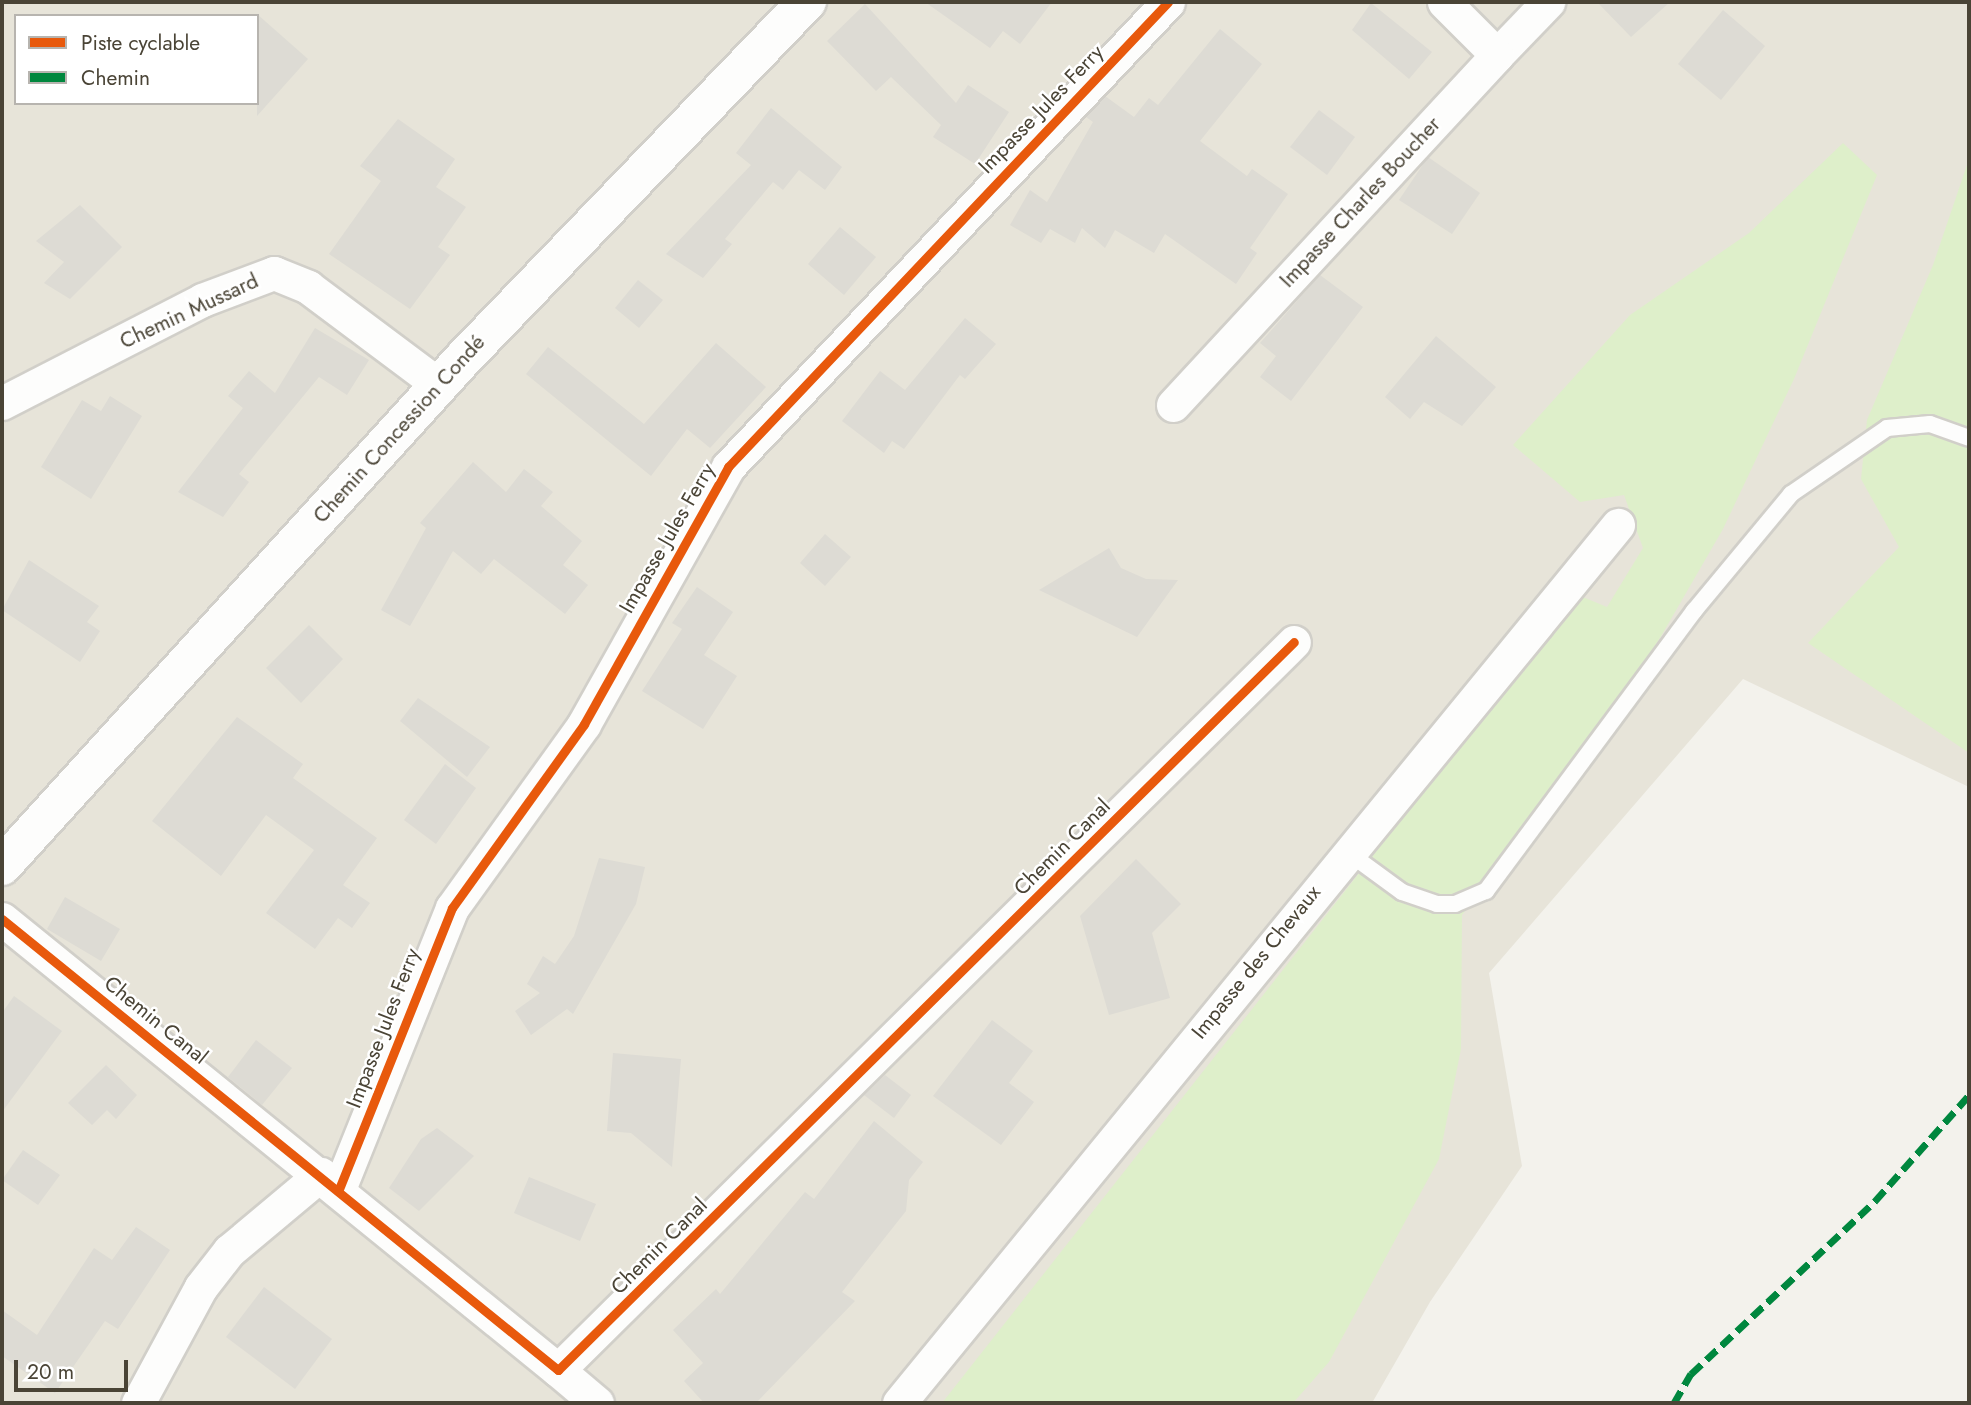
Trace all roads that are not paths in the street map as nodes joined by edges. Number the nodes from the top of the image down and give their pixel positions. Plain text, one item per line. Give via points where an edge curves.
1 (807, 2) edge
2 (1168, 2) edge
3 (1444, 2) edge
4 (1548, 2) edge
5 (1497, 55) junction
6 (439, 385) junction
7 (2, 403) edge
8 (1173, 405) dead end
9 (1969, 438) edge
10 (1618, 525) dead end
11 (1294, 642) dead end
12 (1346, 851) junction
13 (2, 866) edge
14 (2, 919) edge
15 (330, 1181) junction
16 (558, 1370) junction
17 (138, 1403) edge
18 (597, 1403) edge
19 (899, 1403) edge

1 - 6 street, Chemin Concession Condé
2 - 15 street, Impasse Jules Ferry via 728,467 584,724 452,908
3 - 5 street
4 - 5 street, Impasse Charles Boucher
5 - 8 street, Impasse Charles Boucher
6 - 7 street, Chemin Mussard via 308,287 274,273 202,300
6 - 13 street, Chemin Concession Condé
9 - 12 lane via 1930,424 1887,428 1791,494 1694,611 1486,891 1455,904 1437,904 1402,892
10 - 12 street, Impasse des Chevaux
11 - 16 street, Chemin Canal
12 - 19 street, Impasse des Chevaux
14 - 15 street, Chemin Canal
15 - 16 street, Chemin Canal via 498,1327
15 - 17 street via 229,1251 195,1298
16 - 18 street

